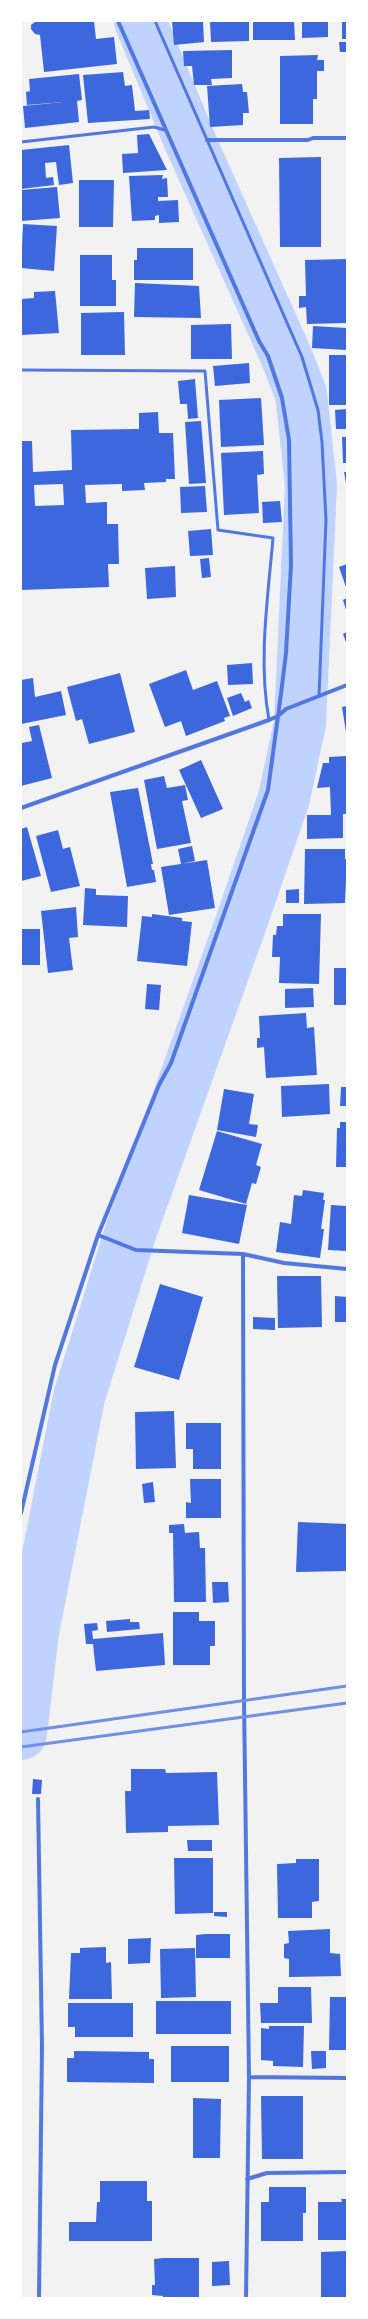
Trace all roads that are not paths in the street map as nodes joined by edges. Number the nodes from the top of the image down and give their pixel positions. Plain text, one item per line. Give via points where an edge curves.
1 (118, 21) edge
2 (155, 21) edge
3 (165, 130) junction
4 (347, 138) edge
5 (207, 140) junction
6 (21, 142) edge
7 (21, 370) edge
8 (347, 685) edge
9 (317, 696) junction
10 (278, 716) junction
11 (269, 720) junction
12 (21, 808) edge
13 (98, 1235) junction
14 (244, 1254) junction
15 (347, 1269) edge
16 (21, 1514) edge
17 (38, 1799) dead end
18 (249, 2078) junction
19 (347, 2078) edge
20 (347, 2172) edge
21 (247, 2179) junction
22 (39, 2298) edge
23 (246, 2298) edge

1 - 3 street
2 - 5 lane
3 - 6 lane via 154,127
3 - 10 street via 268,356 282,398 289,440 291,549 286,653
4 - 5 street
5 - 9 lane via 302,357 318,410 326,520
7 - 11 lane via 205,371 218,530 273,538 266,612 264,695
8 - 9 street
9 - 10 street via 286,708
10 - 11 street
10 - 13 street via 268,790 171,1063
11 - 12 street
13 - 14 street via 136,1250
13 - 16 street via 55,1365
14 - 15 street via 284,1263
14 - 18 street via 244,1700
17 - 22 street via 42,2047
18 - 19 street
18 - 21 street
20 - 21 street via 267,2173
21 - 23 street

